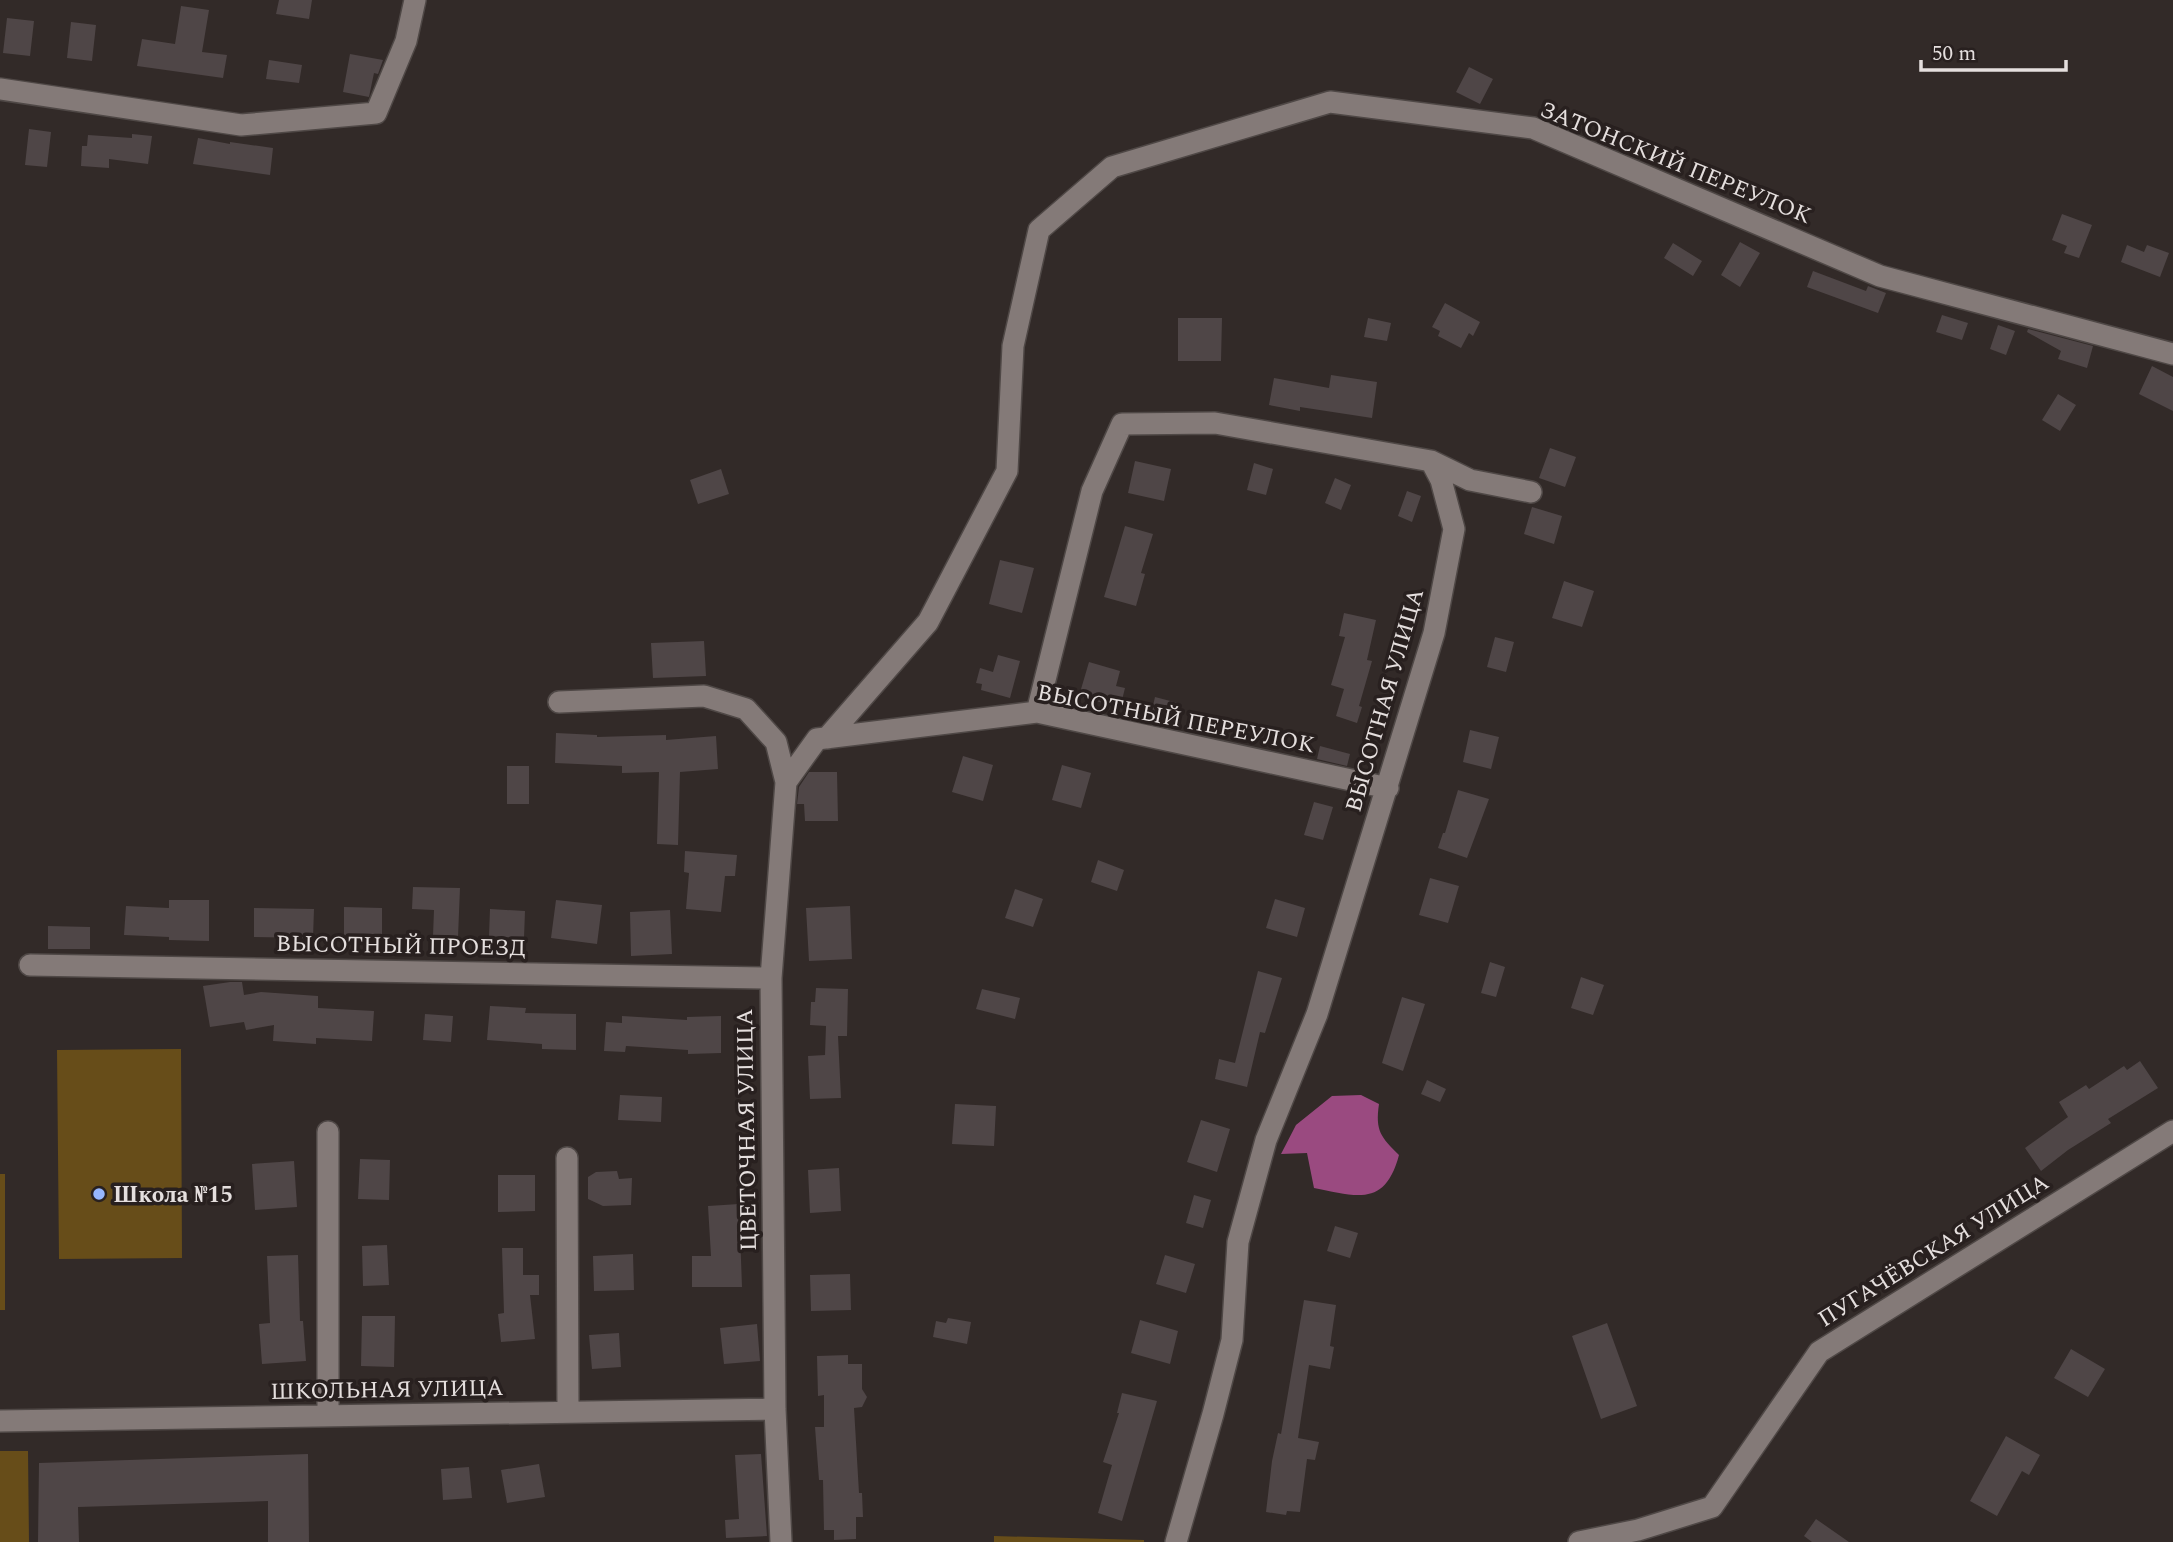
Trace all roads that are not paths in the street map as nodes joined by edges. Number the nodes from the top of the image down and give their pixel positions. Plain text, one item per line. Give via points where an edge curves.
1 (415, 0) edge
2 (0, 89) edge
3 (2173, 354) edge
4 (1431, 461) junction
5 (1531, 492) dead end
6 (559, 702) dead end
7 (1037, 712) junction
8 (827, 738) junction
9 (786, 782) junction
10 (1388, 788) junction
11 (30, 965) dead end
12 (771, 978) junction
13 (2173, 1130) edge
14 (328, 1132) dead end
15 (567, 1158) dead end
16 (775, 1409) junction
17 (568, 1412) junction
18 (328, 1416) junction
19 (0, 1421) edge
20 (780, 1542) edge
21 (1176, 1542) edge
22 (1579, 1542) edge

1 - 2 street via 406,41 376,113 241,125
3 - 8 street, ЗАТОНСКИЙ ПЕРЕУЛОК via 1880,276 1532,128 1330,102 1112,167 1039,230 1013,346 1007,471 928,622
4 - 5 street via 1470,480
4 - 7 street via 1215,423 1122,424 1093,491
4 - 10 street, ВЫСОТНАЯ УЛИЦА via 1454,529 1434,633
6 - 9 street via 704,696 746,709 776,742
7 - 8 street, ВЫСОТНЫЙ ПЕРЕУЛОК
7 - 10 street, ВЫСОТНЫЙ ПЕРЕУЛОК
8 - 9 street via 817,739
9 - 12 street, ЦВЕТОЧНАЯ УЛИЦА
10 - 21 street, ВЫСОТНАЯ УЛИЦА via 1317,1014 1266,1140 1238,1242 1232,1340
11 - 12 street, ВЫСОТНЫЙ ПРОЕЗД
12 - 16 street, ЦВЕТОЧНАЯ УЛИЦА
13 - 22 street, ПУГАЧЁВСКАЯ УЛИЦА via 1819,1352 1712,1507
14 - 18 street
15 - 17 street
16 - 17 street, ШКОЛЬНАЯ УЛИЦА
16 - 20 street, ЦВЕТОЧНАЯ УЛИЦА
17 - 18 street, ШКОЛЬНАЯ УЛИЦА
18 - 19 street, ШКОЛЬНАЯ УЛИЦА

